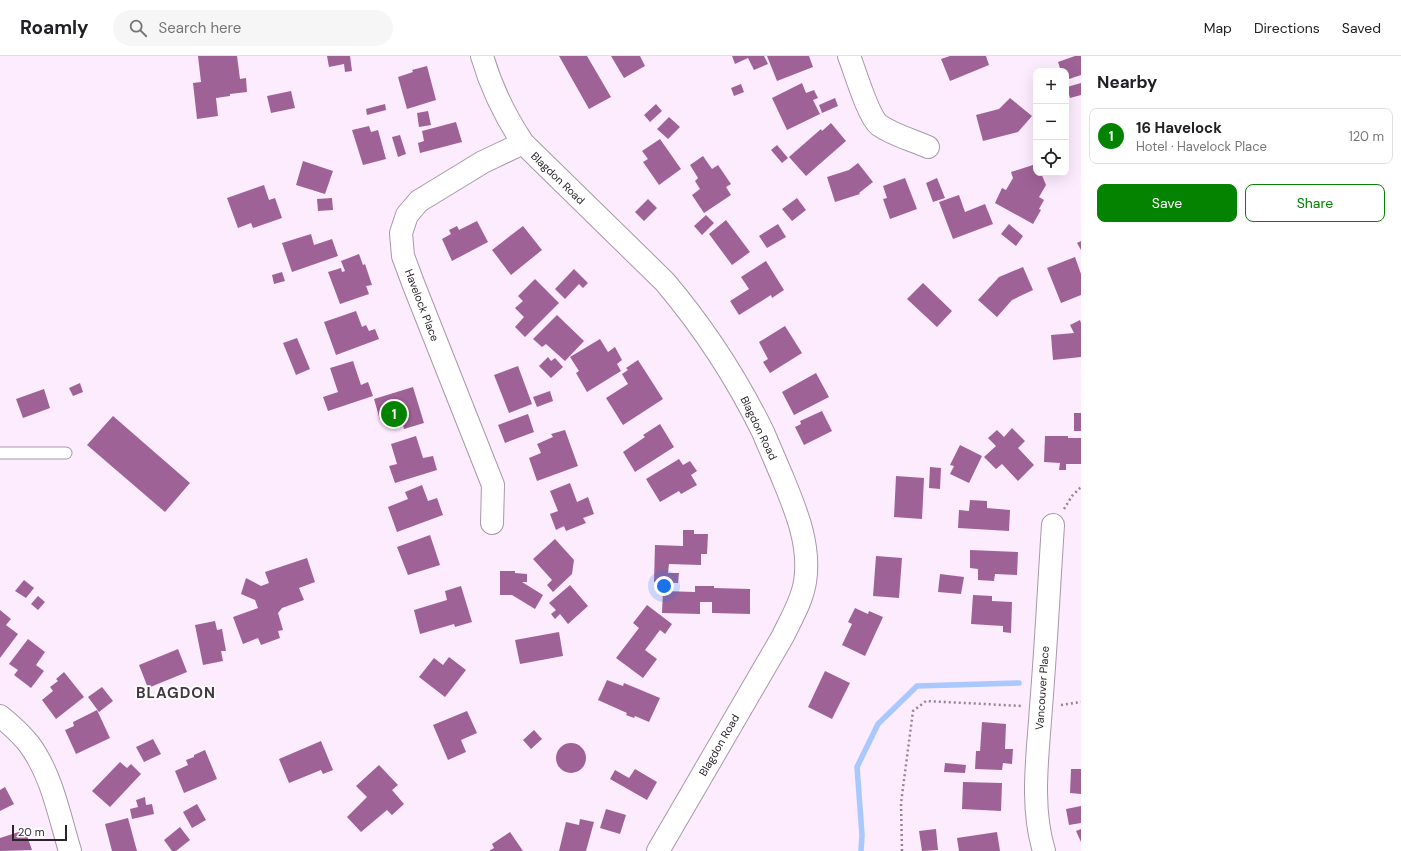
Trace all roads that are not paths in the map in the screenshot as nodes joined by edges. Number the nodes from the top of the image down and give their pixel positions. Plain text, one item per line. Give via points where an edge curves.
1 (482, 56) edge
2 (849, 56) edge
3 (523, 143) junction
4 (928, 146) dead end
5 (0, 453) edge
6 (66, 453) dead end
7 (492, 523) dead end
8 (1053, 525) road end
9 (0, 716) edge
10 (70, 851) edge
11 (658, 851) edge
12 (1044, 851) edge

1 - 3 street, Blagdon Road via 499,103
2 - 4 street via 870,111 878,124 891,132
3 - 7 street, Havelock Place via 484,162 418,201 407,215 401,233 403,256 493,485
3 - 11 street, Blagdon Road via 665,282 685,306 720,358 760,426 794,505 804,536 805,583 798,605 783,636
5 - 6 lane
8 - 12 street, Vancouver Place via 1036,787 1038,821
9 - 10 street via 28,744 42,766

